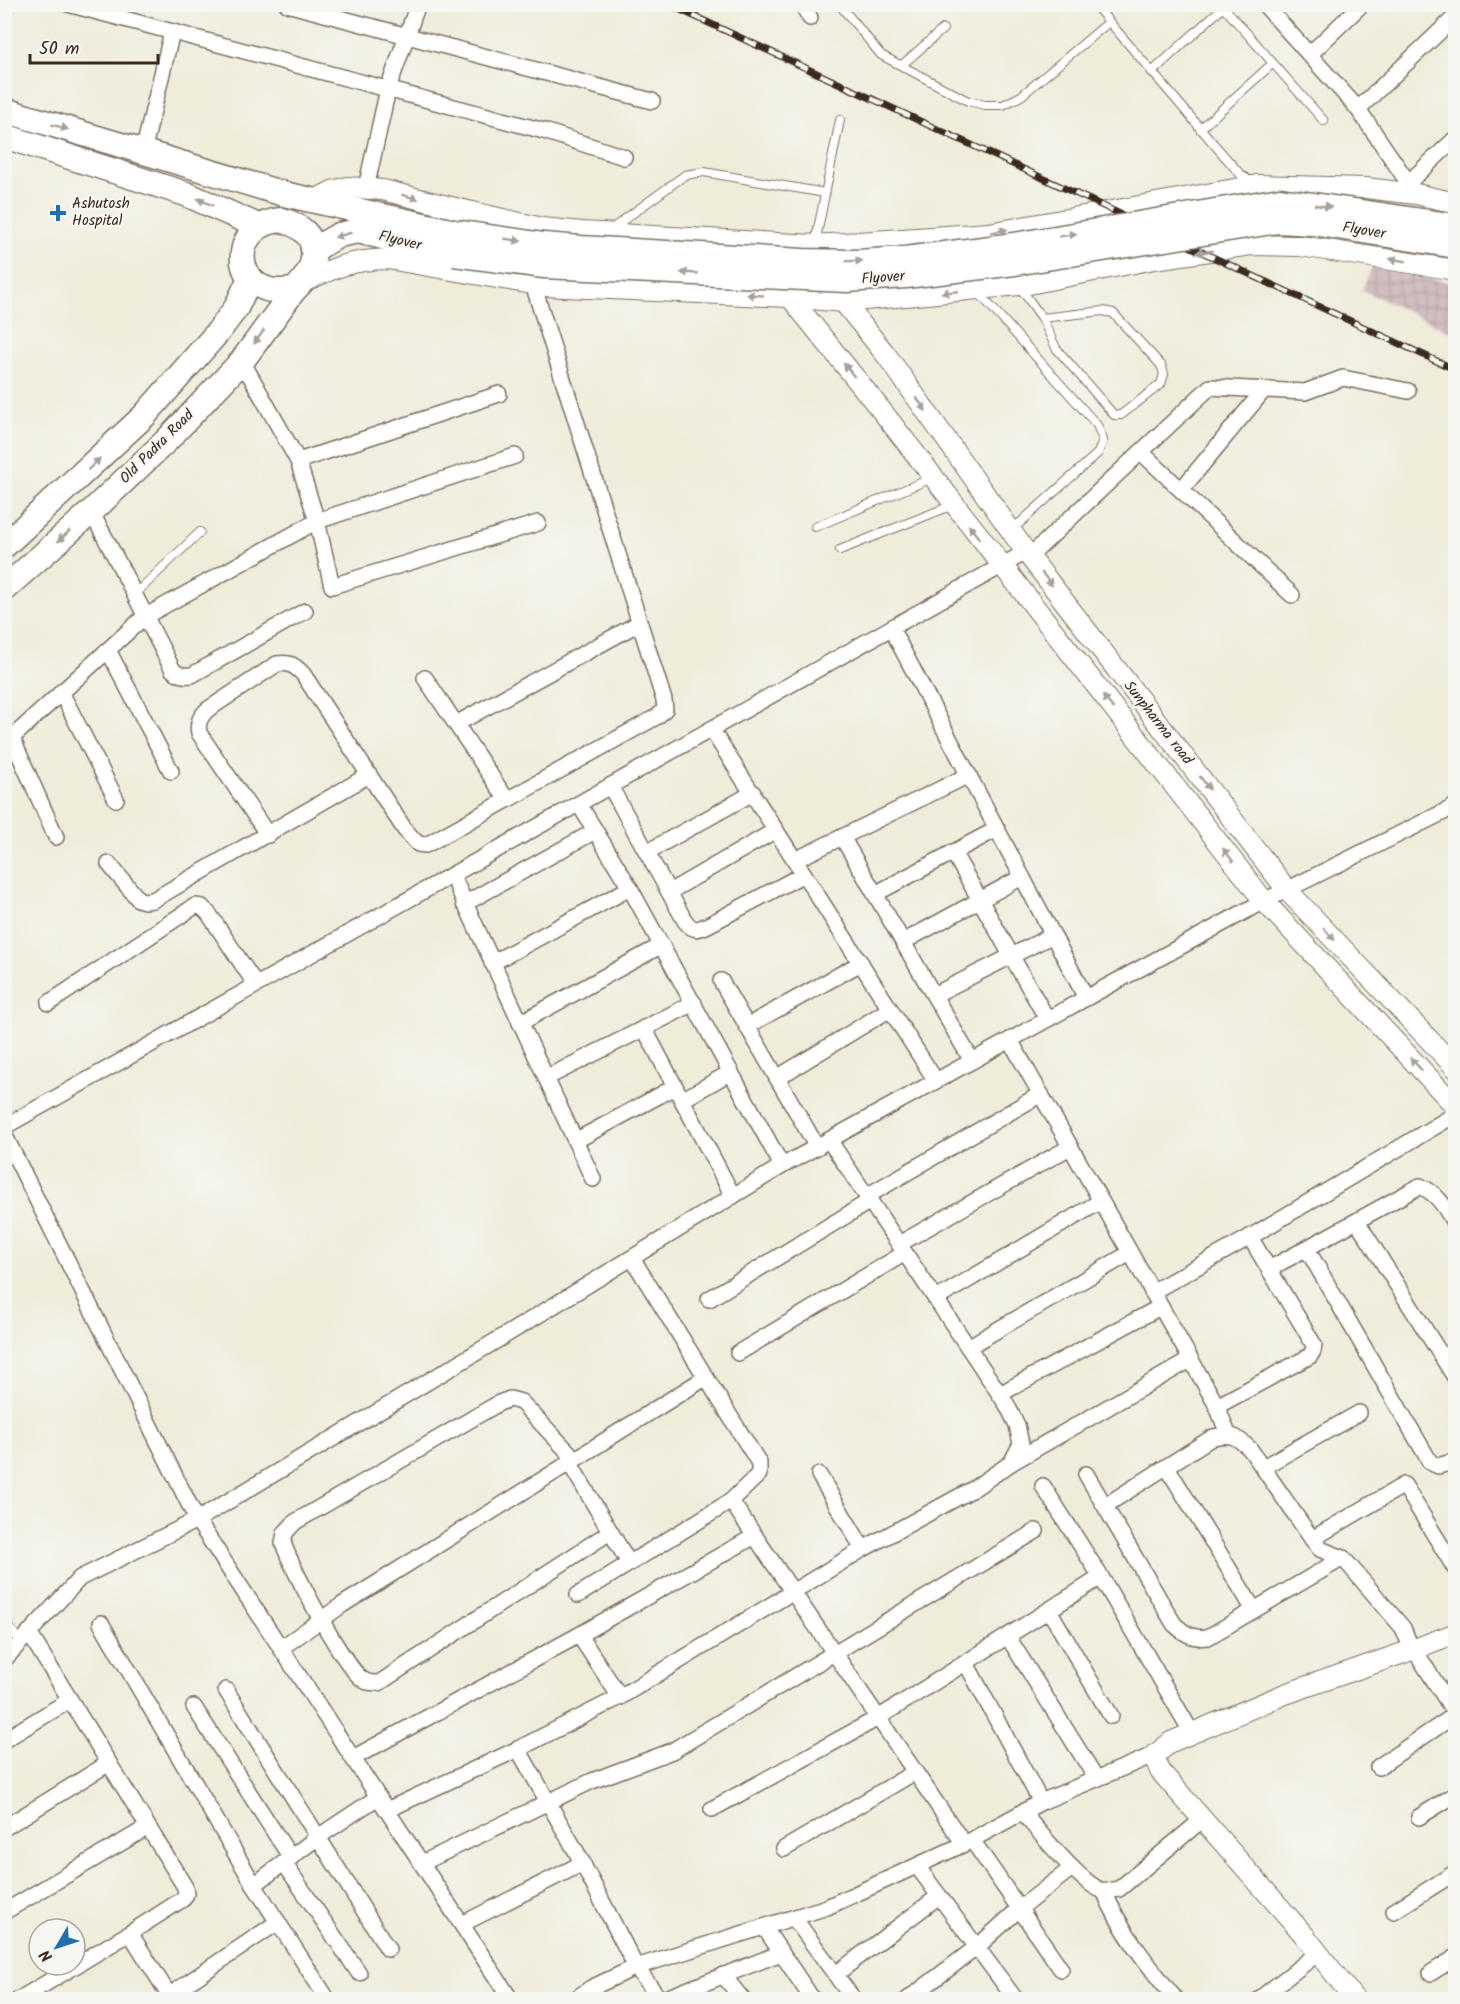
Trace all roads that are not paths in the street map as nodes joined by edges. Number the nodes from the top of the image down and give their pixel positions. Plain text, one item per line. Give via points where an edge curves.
1 (68, 4) edge
2 (287, 4) edge
3 (418, 4) edge
4 (839, 4) edge
5 (1094, 4) edge
6 (1264, 4) edge
7 (1362, 4) edge
8 (1222, 6) edge
9 (309, 7) edge
10 (1455, 16) edge
11 (1110, 22) junction
12 (943, 29) dead end
13 (172, 32) junction
14 (407, 36) junction
15 (1309, 55) junction
16 (1272, 64) junction
17 (902, 65) junction
18 (1152, 72) junction
19 (388, 89) junction
20 (652, 101) dead end
21 (1358, 109) junction
22 (4, 110) edge
23 (840, 120) dead end
24 (1324, 121) dead end
25 (1200, 129) junction
26 (4, 136) edge
27 (1455, 138) edge
28 (143, 152) junction
29 (624, 157) dead end
30 (240, 181) junction
31 (1257, 185) junction
32 (366, 188) junction
33 (1412, 188) junction
34 (825, 194) junction
35 (313, 201) junction
36 (1455, 203) edge
37 (262, 224) junction
38 (381, 226) junction
39 (1455, 226) edge
40 (605, 233) junction
41 (794, 244) junction
42 (815, 245) junction
43 (1455, 246) edge
44 (314, 250) junction
45 (1455, 270) edge
46 (250, 278) junction
47 (533, 284) junction
48 (1018, 285) junction
49 (298, 286) junction
50 (975, 290) junction
51 (790, 297) junction
52 (844, 302) junction
53 (1042, 318) junction
54 (242, 361) junction
55 (1264, 390) junction
56 (1408, 391) dead end
57 (499, 394) dead end
58 (1141, 452) junction
59 (515, 456) dead end
60 (298, 461) junction
61 (933, 478) junction
62 (1181, 490) junction
63 (954, 505) junction
64 (91, 512) junction
65 (317, 521) junction
66 (538, 523) dead end
67 (815, 527) dead end
68 (1011, 531) junction
69 (200, 532) dead end
70 (4, 546) edge
71 (840, 550) dead end
72 (1028, 554) junction
73 (1001, 566) junction
74 (4, 589) edge
75 (134, 595) junction
76 (1292, 595) dead end
77 (305, 611) dead end
78 (144, 617) junction
79 (639, 623) junction
80 (891, 628) junction
81 (108, 650) junction
82 (425, 678) dead end
83 (61, 692) junction
84 (456, 724) junction
85 (711, 729) junction
86 (8, 741) edge
87 (171, 771) dead end
88 (369, 775) junction
89 (969, 775) junction
90 (610, 786) junction
91 (753, 793) junction
92 (116, 799) dead end
93 (507, 800) junction
94 (579, 804) junction
95 (1455, 806) edge
96 (997, 829) junction
97 (776, 830) junction
98 (595, 831) junction
99 (268, 835) junction
100 (56, 837) dead end
101 (843, 837) junction
102 (647, 852) junction
103 (953, 852) junction
104 (795, 860) junction
105 (109, 864) dead end
106 (804, 874) junction
107 (452, 875) junction
108 (1022, 877) junction
109 (630, 888) junction
110 (1287, 890) junction
111 (669, 892) junction
112 (875, 894) junction
113 (980, 900) junction
114 (1264, 902) junction
115 (464, 904) junction
116 (1053, 935) junction
117 (903, 942) junction
118 (662, 945) junction
119 (1011, 956) junction
120 (492, 963) junction
121 (861, 963) junction
122 (721, 981) dead end
123 (256, 986) junction
124 (934, 995) junction
125 (1086, 998) junction
126 (49, 1003) dead end
127 (694, 1003) junction
128 (890, 1009) junction
129 (1047, 1019) junction
130 (520, 1023) junction
131 (747, 1026) junction
132 (644, 1028) junction
133 (1010, 1040) junction
134 (972, 1061) junction
135 (1455, 1068) edge
136 (731, 1072) junction
137 (546, 1078) junction
138 (777, 1078) junction
139 (936, 1081) junction
140 (679, 1094) junction
141 (1041, 1095) junction
142 (1455, 1107) edge
143 (1455, 1114) edge
144 (4, 1127) edge
145 (4, 1134) edge
146 (575, 1141) junction
147 (823, 1143) junction
148 (1070, 1147) junction
149 (782, 1166) junction
150 (593, 1179) dead end
151 (733, 1196) junction
152 (868, 1198) junction
153 (1101, 1201) junction
154 (1357, 1221) junction
155 (1455, 1226) edge
156 (1250, 1237) junction
157 (902, 1248) junction
158 (1307, 1249) junction
159 (1130, 1253) junction
160 (632, 1258) junction
161 (1269, 1269) junction
162 (1152, 1292) junction
163 (709, 1299) dead end
164 (936, 1299) junction
165 (1160, 1307) junction
166 (968, 1347) junction
167 (738, 1353) dead end
168 (1190, 1360) junction
169 (705, 1378) junction
170 (1455, 1379) edge
171 (1000, 1394) junction
172 (1217, 1406) junction
173 (1359, 1413) dead end
174 (1228, 1434) junction
175 (572, 1460) junction
176 (1455, 1461) edge
177 (1011, 1463) junction
178 (1167, 1467) junction
179 (1263, 1467) junction
180 (1086, 1474) dead end
181 (819, 1475) dead end
182 (1043, 1486) dead end
183 (731, 1501) junction
184 (1106, 1505) junction
185 (197, 1520) junction
186 (1036, 1531) dead end
187 (610, 1532) junction
188 (755, 1536) junction
189 (1312, 1539) junction
190 (863, 1549) junction
191 (1343, 1558) junction
192 (630, 1563) junction
193 (1455, 1570) edge
194 (1101, 1577) junction
195 (793, 1592) junction
196 (578, 1595) dead end
197 (1049, 1610) junction
198 (1254, 1610) junction
199 (321, 1620) junction
200 (4, 1621) edge
201 (101, 1623) dead end
202 (1455, 1633) edge
203 (579, 1635) junction
204 (1008, 1636) junction
205 (25, 1638) junction
206 (281, 1648) junction
207 (1413, 1650) junction
208 (833, 1652) junction
209 (4, 1660) edge
210 (966, 1663) junction
211 (226, 1690) dead end
212 (620, 1697) junction
213 (69, 1700) junction
214 (194, 1707) dead end
215 (1455, 1715) edge
216 (1111, 1716) dead end
217 (878, 1718) junction
218 (1192, 1733) junction
219 (4, 1740) edge
220 (518, 1749) junction
221 (1156, 1754) junction
222 (353, 1758) junction
223 (108, 1763) junction
224 (1378, 1767) dead end
225 (915, 1772) junction
226 (1096, 1778) junction
227 (1455, 1794) edge
228 (1041, 1802) junction
229 (382, 1803) junction
230 (548, 1803) junction
231 (712, 1809) dead end
232 (1022, 1812) junction
233 (1419, 1817) dead end
234 (1203, 1819) junction
235 (148, 1827) junction
236 (4, 1828) edge
237 (318, 1837) junction
238 (968, 1842) junction
239 (784, 1849) dead end
240 (287, 1860) junction
241 (422, 1863) junction
242 (583, 1863) junction
243 (917, 1866) junction
244 (1072, 1868) junction
245 (1455, 1872) edge
246 (254, 1885) junction
247 (1104, 1891) junction
248 (939, 1896) junction
249 (1019, 1909) junction
250 (1394, 1911) dead end
251 (4, 1912) edge
252 (794, 1918) junction
253 (278, 1922) junction
254 (462, 1924) junction
255 (764, 1928) junction
256 (130, 1933) junction
257 (977, 1947) junction
258 (388, 1949) dead end
259 (782, 1953) junction
260 (1318, 1953) junction
261 (1455, 1957) edge
262 (636, 1967) junction
263 (1061, 1969) dead end
264 (358, 1973) dead end
265 (1431, 1973) dead end
266 (836, 1974) junction
267 (723, 1975) junction
268 (595, 1994) edge
269 (171, 1997) edge
270 (321, 1997) edge
271 (1013, 1998) edge
272 (18, 2000) edge
273 (511, 2000) edge
274 (574, 2000) edge
275 (660, 2000) edge
276 (743, 2000) edge
277 (813, 2000) edge
278 (854, 2000) edge
279 (907, 2000) edge
280 (1176, 2000) edge
281 (1257, 2000) edge
282 (1355, 2000) edge

1 - 13 street
2 - 9 street
3 - 14 street
4 - 17 lane via 881,55
5 - 11 lane
6 - 15 street
7 - 15 street
8 - 16 lane
8 - 18 lane
9 - 14 street
10 - 21 street
11 - 17 lane via 1021,96 1003,105 968,101
11 - 18 lane
12 - 17 lane
13 - 19 street
13 - 28 street
14 - 19 street
14 - 20 street
15 - 21 street
16 - 24 lane
16 - 25 lane
18 - 25 lane
19 - 29 street
19 - 32 street
21 - 33 street
22 -> 28 main road, Flyover
23 - 34 lane
25 - 31 lane via 1241,175
37 -> 26 main road via 186,194
27 - 33 street
28 - 30 main road, Flyover
30 - 35 main road, Flyover
30 - 37 main road via 260,205
31 - 33 street
42 -> 31 street via 989,233
32 - 35 street via 340,189
32 -> 40 street via 542,228
33 - 36 street
34 - 40 lane via 694,172
34 - 42 lane
35 - 38 main road, Flyover
37 - 44 main road via 281,220 292,223 302,229
37 - 46 main road via 244,244 244,267
38 -> 39 main road, Flyover, bridge via 455,231 544,245 855,262 1014,244 1280,200
43 -> 38 main road, Flyover, bridge via 1278,221 1016,263 847,280 544,266 454,254
38 -> 44 main road, Flyover via 339,235
40 - 41 street
41 - 42 street
41 - 52 street, Sunpharma road
44 - 49 main road via 310,273
45 -> 48 street via 1300,246 1251,245
46 - 49 main road via 270,291
70 -> 46 main road, Old Padra Road via 144,416 218,332 236,308
47 - 49 street via 388,259 339,266
51 -> 47 street
47 - 79 street
48 - 50 street
48 - 53 lane
49 -> 54 main road, Old Padra Road
50 -> 52 street
50 - 68 lane via 1097,425 1103,440 1098,453
51 - 52 street
61 -> 51 street, Sunpharma road
52 -> 68 street, Sunpharma road
53 - 53 lane via 1103,310 1113,313 1161,365 1161,384 1121,415 1114,415 1056,348
54 - 60 street
54 - 64 main road, Old Padra Road
55 - 56 street via 1305,392 1343,378
55 - 58 street via 1210,387
55 - 62 street
57 - 60 street
58 - 62 street
58 - 72 street
59 - 65 street
60 - 65 street
61 - 63 street, Sunpharma road
61 - 67 lane
62 - 76 street
63 - 71 lane
73 -> 63 street, Sunpharma road
64 -> 74 main road, Old Padra Road
64 - 75 street
65 - 66 street via 332,586
65 - 78 street
68 - 72 street, Sunpharma road
69 - 75 lane
72 - 73 street
72 -> 110 street, Sunpharma road
73 - 80 street
114 -> 73 street, Sunpharma road
75 - 78 street
77 - 78 street via 192,675 183,676 173,670
78 - 81 street
79 - 84 street
79 - 93 street via 664,709 658,716
80 - 85 street
80 - 89 street
81 - 83 street
81 - 87 street
82 - 84 street
83 - 86 street
83 - 92 street
84 - 93 street
85 - 90 street
85 - 91 street
86 - 100 street
88 - 93 street via 418,844 426,845
88 - 99 street
88 - 99 street via 303,674 288,662 277,664 207,710 197,725
89 - 96 street
89 - 101 street
90 - 94 street
90 - 102 street
91 - 97 street
91 - 102 street
94 - 98 street
94 - 107 street
95 - 110 street
96 - 103 street
96 - 108 street
97 - 104 street
97 - 111 street
98 - 109 street
98 - 115 street
99 - 105 street via 153,900 138,899
101 - 104 street
101 - 112 street
102 - 111 street
103 - 112 street
103 - 113 street
104 - 106 street
106 - 111 street via 697,930 685,921
106 - 121 street
107 - 115 street
107 - 123 street
108 - 113 street
108 - 116 street
109 - 118 street
109 - 120 street
110 - 114 street
110 -> 135 street, Sunpharma road
112 - 117 street
113 - 117 street
113 - 119 street
114 - 125 street
142 -> 114 street, Sunpharma road
115 - 120 street
116 - 119 street
116 - 125 street
117 - 124 street
118 - 127 street
118 - 130 street
119 - 124 street
119 - 129 street
120 - 130 street
121 - 128 street
121 - 131 street
122 - 131 street
123 - 126 street via 209,914 195,906
123 - 144 street
124 - 134 street
125 - 129 street
127 - 132 street
127 - 136 street
128 - 138 street
128 - 139 street
129 - 133 street
130 - 137 street
131 - 138 street
132 - 137 street
132 - 140 street
133 - 134 street
133 - 141 street
134 - 139 street
136 - 140 street
136 - 149 street
137 - 146 street
138 - 147 street
139 - 147 street
140 - 146 street
140 - 151 street
141 - 148 street
141 - 152 street
143 - 156 street
145 - 185 street
146 - 150 street
147 - 149 street
147 - 152 street
148 - 153 street
148 - 157 street
149 - 151 street
151 - 160 street
152 - 157 street
152 - 163 street
153 - 159 street
153 - 164 street
154 - 155 street via 1420,1186 1437,1196
154 - 158 street
154 - 170 street
156 - 161 street
156 - 162 street
157 - 164 street
157 - 167 street
158 - 161 street
158 - 176 street via 1430,1462 1438,1466
159 - 162 street
159 - 166 street
160 - 169 street
160 - 185 street
161 - 172 street via 1314,1345 1313,1351
162 - 165 street
164 - 166 street
165 - 168 street
165 - 171 street
166 - 171 street
168 - 172 street
168 - 177 street
169 - 175 street
169 - 183 street via 759,1463 754,1481
171 - 177 street via 1017,1425 1021,1444
172 - 174 street
173 - 179 street
174 - 178 street via 1213,1437
174 - 179 street via 1250,1449
175 - 187 street
175 - 199 street
175 - 199 street via 521,1402 510,1399 295,1522 285,1533 283,1543
177 - 190 street
178 - 184 street
178 - 198 street
179 - 189 street
180 - 184 street
181 - 190 street
182 - 194 street
183 - 188 street
183 - 192 street
184 - 198 street via 1174,1624 1185,1635 1208,1637
185 - 205 street via 80,1578
185 - 206 street
186 - 208 street
187 - 192 street
187 - 199 street via 379,1683 366,1682 356,1674
188 - 195 street
188 - 203 street
189 - 191 street via 1320,1549
189 - 193 street via 1404,1485
190 - 195 street
191 - 198 street
191 - 207 street via 1403,1629
192 - 196 street
194 - 197 street
194 - 218 street
195 - 208 street
195 - 212 street
197 - 204 street
197 - 216 street
199 - 206 street
200 - 205 lane
201 - 246 street
202 - 207 street
203 - 212 street
203 - 222 street
204 - 210 street
204 - 226 street
205 - 209 street
205 - 213 street
206 - 222 street
207 - 215 street
207 - 218 street via 1285,1694
208 - 217 street
208 - 230 street via 672,1751 591,1781
210 - 217 street
210 - 228 street
211 - 237 street
212 - 220 street
213 - 219 street
213 - 223 street
214 - 240 street
215 - 224 street
217 - 225 street
217 - 231 street
218 - 221 street
220 - 229 street
220 - 230 street
221 - 226 street
221 - 234 street via 1160,1771
222 - 229 street
223 - 235 street
223 - 236 street
225 - 238 street
225 - 239 street
226 - 228 street
227 - 233 street
228 - 232 street
229 - 237 street
229 - 241 street
230 - 241 street
230 - 242 street
232 - 238 street
232 - 244 street
234 - 247 street via 1119,1889
234 - 260 street
235 - 251 street
235 - 256 street via 186,1894
237 - 240 street
237 - 258 street
238 - 243 street
238 - 249 street
240 - 246 street
240 - 264 street
241 - 254 street
242 - 254 street
242 - 262 street
243 - 248 street
243 - 252 street
244 - 247 street
244 - 249 street
245 - 250 street
246 - 253 street
247 - 280 street via 1144,1960
248 - 257 street
248 - 266 street
249 - 257 street
249 - 263 street
252 - 255 street
252 - 266 street
253 - 269 street
253 - 270 street
254 - 273 street
255 - 259 street
255 - 262 street
256 - 269 street
256 - 272 street
257 - 271 street
257 - 279 street
259 - 267 street
259 - 277 street
260 - 281 street
260 - 282 street
261 - 265 street
262 - 268 street
262 - 275 street
266 - 278 street
267 - 275 street
267 - 276 street
268 - 274 street

